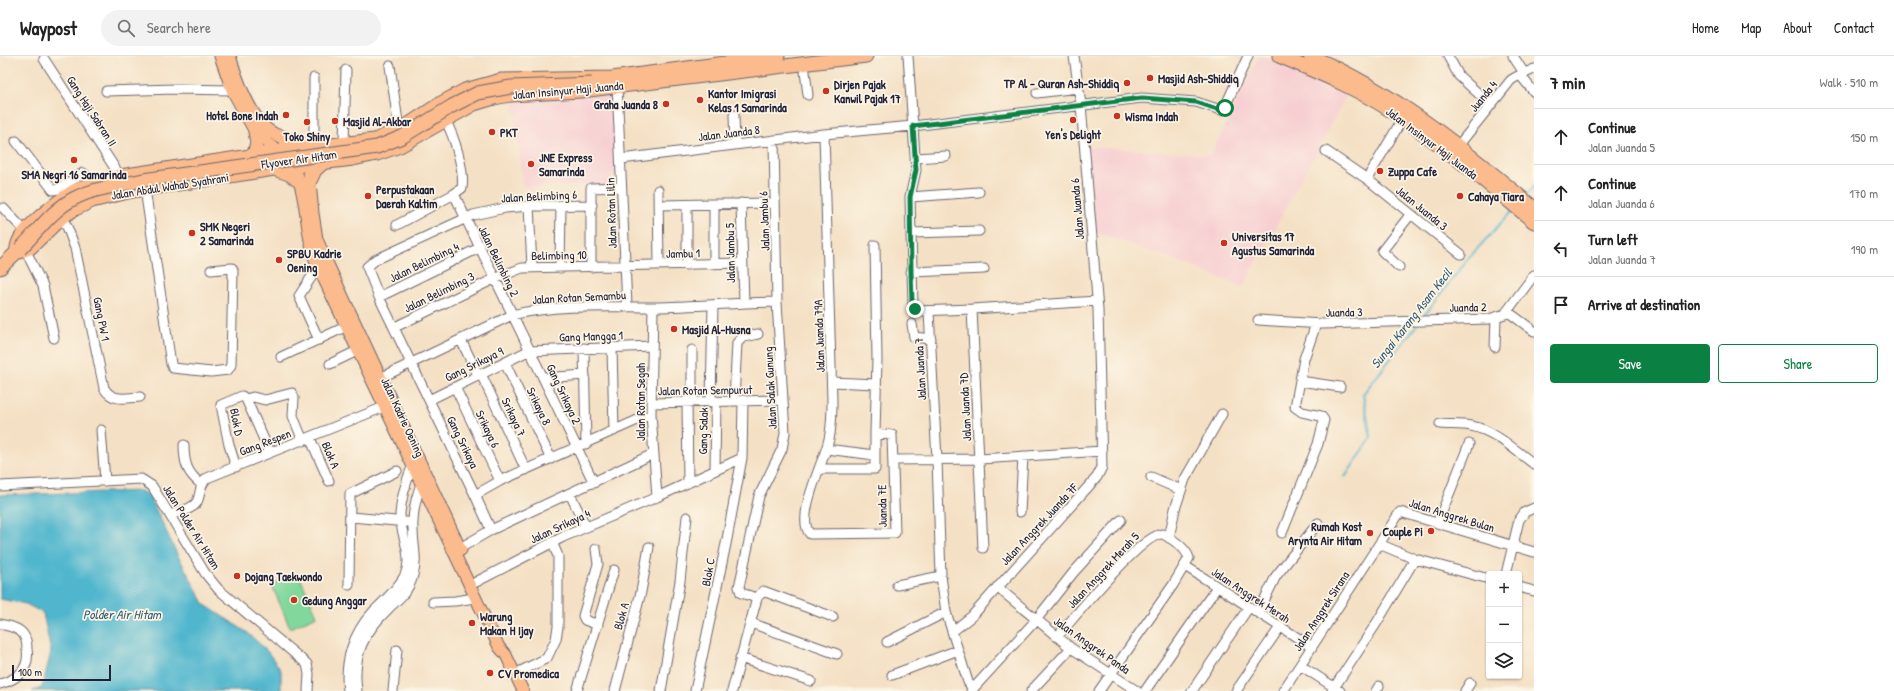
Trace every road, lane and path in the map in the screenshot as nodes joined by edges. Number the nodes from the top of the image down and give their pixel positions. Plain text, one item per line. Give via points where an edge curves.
1 (220, 56) edge
2 (230, 56) edge
3 (866, 56) edge
4 (908, 56) edge
5 (1074, 56) edge
6 (1248, 56) edge
7 (1279, 56) edge
8 (1448, 56) edge
9 (1514, 56) edge
10 (754, 57) edge
11 (775, 58) edge
12 (44, 59) dead end
13 (1313, 62) edge
14 (804, 64) junction
15 (390, 66) dead end
16 (1534, 69) edge
17 (346, 70) dead end
18 (1522, 74) junction
19 (314, 78) dead end
20 (614, 83) junction
21 (1078, 88) junction
22 (232, 90) junction
23 (106, 91) dead end
24 (1534, 92) edge
25 (1037, 93) dead end
26 (808, 95) dead end
27 (1081, 105) junction
28 (1491, 105) junction
29 (734, 115) dead end
30 (1403, 118) junction
31 (445, 120) junction
32 (913, 126) junction
33 (399, 129) junction
34 (255, 132) junction
35 (824, 134) junction
36 (279, 136) junction
37 (774, 140) junction
38 (16, 141) dead end
39 (344, 144) junction
40 (735, 145) junction
41 (1458, 146) junction
42 (313, 147) junction
43 (295, 149) junction
44 (281, 151) junction
45 (1326, 151) dead end
46 (254, 155) junction
47 (946, 156) dead end
48 (916, 158) junction
49 (621, 159) junction
50 (323, 163) junction
51 (308, 165) junction
52 (186, 166) junction
53 (294, 166) junction
54 (277, 170) junction
55 (120, 176) junction
56 (1367, 179) junction
57 (305, 181) junction
58 (188, 183) junction
59 (93, 184) junction
60 (618, 187) dead end
61 (145, 189) junction
62 (658, 190) dead end
63 (979, 192) dead end
64 (1507, 193) junction
65 (454, 194) junction
66 (910, 197) junction
67 (741, 203) junction
68 (775, 203) junction
69 (714, 204) junction
70 (561, 205) junction
71 (658, 205) junction
72 (529, 206) junction
73 (592, 206) junction
74 (687, 206) junction
75 (3, 208) dead end
76 (1534, 208) edge
77 (1410, 215) junction
78 (62, 217) junction
79 (465, 218) junction
80 (1534, 222) edge
81 (397, 225) dead end
82 (979, 231) dead end
83 (26, 232) junction
84 (911, 233) junction
85 (875, 245) dead end
86 (480, 248) junction
87 (21, 251) junction
88 (1461, 254) dead end
89 (742, 263) junction
90 (714, 264) junction
91 (659, 265) junction
92 (687, 265) junction
93 (318, 267) junction
94 (532, 267) junction
95 (591, 267) junction
96 (626, 267) junction
97 (1399, 267) dead end
98 (0, 268) edge
99 (560, 268) junction
100 (984, 269) dead end
101 (211, 270) dead end
102 (367, 270) joint
103 (911, 272) junction
104 (1534, 274) edge
105 (494, 279) junction
106 (379, 297) junction
107 (777, 302) junction
108 (744, 303) junction
109 (713, 305) junction
110 (627, 306) junction
111 (1097, 306) junction
112 (652, 307) junction
113 (972, 309) junction
114 (1507, 311) junction
115 (929, 312) junction
116 (512, 315) junction
117 (1496, 318) junction
118 (1258, 320) dead end
119 (1430, 320) joint
120 (912, 324) dead end
121 (1316, 324) junction
122 (345, 327) junction
123 (395, 327) junction
124 (1534, 331) edge
125 (758, 334) dead end
126 (54, 338) dead end
127 (931, 339) junction
128 (319, 340) junction
129 (461, 340) junction
130 (652, 346) junction
131 (612, 347) junction
132 (1496, 347) dead end
133 (584, 348) junction
134 (530, 350) junction
135 (692, 350) dead end
136 (358, 351) junction
137 (281, 357) dead end
138 (505, 363) junction
139 (330, 364) dead end
140 (412, 364) junction
141 (479, 374) junction
142 (585, 375) junction
143 (543, 378) junction
144 (376, 380) junction
145 (1300, 381) junction
146 (832, 382) junction
147 (876, 384) junction
148 (455, 387) junction
149 (1340, 387) dead end
150 (140, 397) dead end
151 (246, 399) junction
152 (429, 400) junction
153 (738, 400) junction
154 (783, 400) junction
155 (689, 401) junction
156 (713, 401) junction
157 (651, 403) junction
158 (384, 407) junction
159 (652, 414) junction
160 (1222, 414) dead end
161 (1440, 424) dead end
162 (101, 430) dead end
163 (614, 431) junction
164 (876, 433) junction
165 (307, 439) junction
166 (586, 444) junction
167 (1468, 444) dead end
168 (184, 446) dead end
169 (576, 449) junction
170 (826, 449) junction
171 (1102, 451) junction
172 (270, 453) junction
173 (653, 454) junction
174 (875, 455) junction
175 (1023, 456) junction
176 (742, 458) junction
177 (551, 459) junction
178 (980, 459) junction
179 (893, 460) junction
180 (937, 460) junction
181 (1534, 464) edge
182 (236, 467) junction
183 (412, 467) junction
184 (715, 469) junction
185 (819, 469) junction
186 (526, 470) junction
187 (397, 471) dead end
188 (1097, 477) joint
189 (1150, 477) dead end
190 (423, 479) junction
191 (105, 481) junction
192 (500, 481) junction
193 (329, 482) dead end
194 (594, 483) junction
195 (688, 483) junction
196 (201, 484) junction
197 (0, 486) edge
198 (1181, 490) junction
199 (475, 494) junction
200 (570, 494) junction
201 (657, 497) junction
202 (1534, 508) edge
203 (1020, 512) dead end
204 (170, 515) junction
205 (351, 517) junction
206 (687, 517) dead end
207 (1121, 520) dead end
208 (401, 521) junction
209 (413, 522) junction
210 (1438, 522) junction
211 (1318, 523) dead end
212 (586, 527) junction
213 (491, 530) junction
214 (808, 532) joint
215 (1282, 533) dead end
216 (1170, 538) junction
217 (552, 542) junction
218 (1379, 544) junction
219 (1513, 546) junction
220 (649, 547) dead end
221 (983, 548) dead end
222 (596, 549) dead end
223 (456, 550) junction
224 (1534, 552) edge
225 (1415, 559) junction
226 (1187, 562) junction
227 (614, 570) dead end
228 (1507, 571) edge
229 (941, 576) junction
230 (1486, 578) edge
231 (476, 582) junction
232 (349, 585) dead end
233 (897, 585) dead end
234 (997, 586) junction
235 (1217, 587) junction
236 (1522, 588) edge
237 (1534, 591) edge
238 (475, 598) junction
239 (757, 598) junction
240 (433, 602) dead end
241 (1249, 607) junction
242 (946, 612) junction
243 (1258, 613) junction
244 (833, 616) dead end
245 (1036, 620) junction
246 (751, 623) junction
247 (0, 624) edge
248 (598, 626) junction
249 (1280, 627) junction
250 (953, 631) junction
251 (1057, 638) junction
252 (887, 642) dead end
253 (1312, 647) junction
254 (1071, 648) junction
255 (397, 650) dead end
256 (958, 650) junction
257 (837, 654) dead end
258 (506, 655) junction
259 (740, 658) junction
260 (1300, 665) junction
261 (515, 674) junction
262 (892, 674) dead end
263 (1111, 674) junction
264 (811, 681) dead end
265 (1470, 683) dead end
266 (0, 684) edge
267 (972, 690) edge
268 (1336, 690) edge
269 (308, 691) edge
270 (348, 691) edge
271 (357, 691) edge
272 (393, 691) edge
273 (523, 691) edge
274 (577, 691) edge
275 (615, 691) edge
276 (661, 691) edge
277 (695, 691) edge
278 (732, 691) edge
279 (1032, 691) edge
280 (1099, 691) edge
281 (1137, 691) edge
282 (1145, 691) edge
283 (1192, 691) edge
284 (1236, 691) edge
285 (1283, 691) edge
286 (1465, 691) edge

1 - 22 main road
2 - 36 main road via 241,88 257,117 265,127
3 - 14 highway, Jalan Insinyur Haji Juanda
4 - 32 street
5 - 21 street, Jalan Juanda 6
6 - 27 street via 1225,107 1221,110 1196,102 1157,98
7 - 13 highway, Jalan Insinyur Haji Juanda
8 - 28 street via 1459,76
9 - 18 street
10 - 11 highway, Jalan Insinyur Haji Juanda
10 - 20 highway, Jalan Insinyur Haji Juanda
11 - 14 highway, Jalan Insinyur Haji Juanda
11 - 20 highway, Jalan Insinyur Haji Juanda
12 - 55 street, Gang Haji Sabran II
13 - 30 highway, Jalan Insinyur Haji Juanda
13 - 41 highway, Jalan Insinyur Haji Juanda via 1376,89 1416,114
14 - 26 street
15 - 33 street
16 - 18 street, Juanda 4
17 - 39 street
18 - 24 street
18 - 28 street, Juanda 4 via 1511,80
19 - 42 street
20 - 31 highway, Jalan Insinyur Haji Juanda via 581,91 494,98 474,104
20 - 33 highway, Jalan Insinyur Haji Juanda via 526,79 485,83 465,90
20 - 49 street
20 - 87 highway, Flyover Air Hitam, bridge via 511,87 478,93 402,137 377,147 143,180 84,194 69,202 46,222
21 - 25 street
21 - 27 street, Jalan Juanda 6
22 - 23 street
22 - 34 main road
27 - 32 street
27 - 111 street, Jalan Juanda 6
28 - 41 street, Juanda 4
29 - 40 street
30 - 56 street
30 - 64 highway, Jalan Insinyur Haji Juanda
31 - 50 highway, Jalan Insinyur Haji Juanda via 400,146 353,160
31 - 65 street via 454,141 464,179 462,188
32 - 35 street, Jalan Juanda 8
32 - 48 street
33 - 39 highway, Jalan Insinyur Haji Juanda via 375,140
34 - 44 main road
34 - 46 highway via 257,142
35 - 37 street, Jalan Juanda 8
35 - 146 street, Jalan Juanda 79A
36 - 42 highway
36 - 43 main road
37 - 40 street, Jalan Juanda 8
37 - 68 street, Jalan Jambu 6
38 - 59 street via 53,190 83,173
39 - 42 highway, Jalan Insinyur Haji Juanda
40 - 49 street, Jalan Juanda 8
41 - 64 highway, Jalan Insinyur Haji Juanda
42 - 43 highway, Jalan Insinyur Haji Juanda
43 - 44 highway, Jalan Insinyur Haji Juanda
43 - 51 main road
44 - 46 highway, Jalan Abdul Wahab Syahrani
44 - 53 main road
45 - 56 street, Jalan Juanda 3
46 - 52 highway, Jalan Abdul Wahab Syahrani
47 - 48 street
48 - 66 street via 916,173
49 - 96 street, Jalan Rotan Lilin
50 - 51 highway, Jalan Insinyur Haji Juanda
50 - 57 highway
51 - 53 highway, Jalan Insinyur Haji Juanda
51 - 57 main road
52 - 55 highway, Jalan Abdul Wahab Syahrani
52 - 58 highway
53 - 54 highway, Jalan Abdul Wahab Syahrani
53 - 57 main road
54 - 57 highway
54 - 58 highway, Jalan Abdul Wahab Syahrani
55 - 59 highway, Jalan Abdul Wahab Syahrani
56 - 77 street, Jalan Juanda 3
57 - 93 main road, Jalan Kadrie Oening via 307,230
57 - 144 main road, Jalan Kadrie Oening via 317,238
58 - 61 highway, Jalan Abdul Wahab Syahrani
59 - 83 highway, Jalan Abdul Wahab Syahrani via 71,192
60 - 73 street via 592,187
61 - 78 highway, Jalan Abdul Wahab Syahrani via 92,201
61 - 101 street via 173,368 211,372 228,370 231,365 233,270
62 - 71 street
63 - 66 street
64 - 76 highway, Jalan Insinyur Haji Juanda
64 - 80 highway, Jalan Insinyur Haji Juanda
65 - 79 street, Jalan Belimbing 2
65 - 81 street
66 - 84 street
67 - 68 street
67 - 69 street
67 - 89 street, Jalan Jambu 5
68 - 107 street, Jalan Jambu 6
69 - 74 street
69 - 90 street
70 - 72 street, Jalan Belimbing 6
70 - 73 street, Jalan Belimbing 6
70 - 99 street
71 - 74 street
71 - 91 street
72 - 79 street, Jalan Belimbing 6
72 - 94 street
73 - 95 street
74 - 92 street
75 - 83 street
77 - 88 street, Jalan Juanda 3
77 - 97 street via 1382,251
78 - 87 highway, Jalan Abdul Wahab Syahrani via 44,236
78 - 150 street, Gang PW 1 via 75,248 104,388 112,398
79 - 86 street, Jalan Belimbing 2
79 - 102 street, Jalan Belimbing 6 via 375,260
82 - 84 street
83 - 87 highway, Jalan Abdul Wahab Syahrani via 19,241
84 - 103 street
85 - 147 street
86 - 105 street, Jalan Belimbing 2
86 - 106 street, Jalan Belimbing 4
87 - 98 highway, Jalan Abdul Wahab Syahrani
87 - 126 street via 43,286
89 - 90 street, Jambu 1
89 - 108 street, Jalan Jambu 5
90 - 92 street, Jambu 1
91 - 92 street, Jambu 1
91 - 96 street, Jambu 1
93 - 122 main road, Jalan Kadrie Oening
93 - 128 street via 299,296
94 - 99 street, Belimbing 10
94 - 105 street, Belimbing 10
95 - 96 street, Belimbing 10
95 - 99 street, Belimbing 10
96 - 110 street, Jalan Rotan Lilin
100 - 103 street
102 - 106 street, Gang Srikaya
103 - 115 street via 914,308 917,311
104 - 114 street, Juanda 2
105 - 116 street, Jalan Belimbing 2
105 - 123 street, Jalan Belimbing 3
106 - 123 street, Gang Srikaya
107 - 108 street, Jalan Rotan Semambu
107 - 154 street, Jalan Salak Gunung
108 - 109 street, Jalan Rotan Semambu
109 - 112 street, Jalan Rotan Semambu
109 - 156 street, Gang Salak
110 - 112 street, Jalan Rotan Semambu
110 - 116 street, Jalan Rotan Semambu via 571,307
111 - 113 street
111 - 171 street, Jalan Juanda 6
112 - 130 street, Jalan Rotan Segah
113 - 115 street
113 - 178 street, Jalan Juanda 7D
114 - 117 street, Juanda 2
114 - 124 street
115 - 127 street, Jalan Juanda 7
116 - 129 street, Jalan Rotan Semambu
116 - 134 street, Gang Srikaya 2
117 - 119 street, Juanda 2
117 - 132 street
118 - 121 street, Juanda 3
119 - 121 street, Juanda 3
120 - 127 street via 914,337
121 - 145 street via 1304,359
122 - 128 street
122 - 136 main road, Jalan Kadrie Oening
123 - 140 street, Gang Srikaya
125 - 153 street, Blok C via 743,337 737,343
127 - 180 street, Jalan Juanda 7
128 - 137 street
129 - 140 street, Jalan Rotan Semambu
129 - 141 street, Srikaya 7
130 - 131 street, Gang Mangga 1
130 - 157 street, Jalan Rotan Segah
131 - 133 street, Gang Mangga 1
131 - 163 street
133 - 134 street, Gang Mangga 1
133 - 142 street
134 - 138 street, Gang Srikaya 9
134 - 143 street, Gang Srikaya 2
135 - 155 street
136 - 139 street
136 - 144 main road, Jalan Kadrie Oening
138 - 141 street, Gang Srikaya 9
138 - 177 street, Srikaya 8
140 - 144 street, Jalan Rotan Semambu
140 - 152 street, Gang Srikaya
141 - 148 street, Gang Srikaya 9
141 - 186 street, Srikaya 7
142 - 143 street
142 - 166 street
143 - 169 street, Gang Srikaya 2
144 - 158 main road, Jalan Kadrie Oening
144 - 190 main road, Jalan Kadrie Oening
145 - 149 street
145 - 215 street via 1295,407 1302,412 1321,416 1324,420 1318,444
146 - 147 street
146 - 170 street, Jalan Juanda 79A via 831,421
147 - 164 street
148 - 152 street, Gang Srikaya 9
148 - 192 street, Srikaya 6
151 - 165 street, Blok A via 253,397 265,400 292,393 293,416
151 - 172 street
151 - 182 street, Blok D via 242,396 221,405
152 - 199 street, Gang Srikaya
153 - 154 street, Jalan Rotan Sempurut
153 - 156 street, Jalan Rotan Sempurut
153 - 176 street, Blok C
154 - 239 street, Jalan Salak Gunung via 782,449 759,496 739,587 740,593
155 - 156 street, Jalan Rotan Sempurut
155 - 157 street, Jalan Rotan Sempurut
155 - 195 street
156 - 184 street, Gang Salak
157 - 159 street, Jalan Rotan Segah
158 - 165 street, Gang Respen
158 - 183 main road, Jalan Kadrie Oening
159 - 163 street
159 - 173 street, Jalan Rotan Segah
160 - 198 street
161 - 181 street via 1480,428
162 - 191 street
163 - 166 street
164 - 174 street
164 - 179 street via 892,435
165 - 172 street, Gang Respen
165 - 193 street, Blok A
166 - 169 street
167 - 210 street
168 - 196 street via 188,471
169 - 177 street
169 - 194 street, Gang Srikaya 2
170 - 174 street
170 - 185 street, Jalan Juanda 79A
171 - 175 street
171 - 188 street, Jalan Juanda 6 via 1102,467
172 - 182 street, Gang Respen
173 - 194 street
173 - 201 street, Jalan Rotan Segah
174 - 185 street via 875,469
175 - 178 street
175 - 203 street
176 - 184 street
176 - 277 street, Blok C
177 - 186 street
178 - 180 street
178 - 221 street, Jalan Juanda 7D
179 - 180 street
179 - 214 street, Juanda 7E via 895,533 852,535
180 - 229 street, Jalan Juanda 7
182 - 196 street, Gang Respen via 207,478
183 - 190 main road, Jalan Kadrie Oening
183 - 208 street via 403,493
184 - 195 street, Gang Salak
185 - 214 street, Jalan Juanda 79A via 808,498
186 - 192 street
187 - 205 street via 350,494
188 - 234 street, Jalan Anggrek Juanda 7F
189 - 198 street
190 - 209 street via 415,501
190 - 223 main road, Jalan Kadrie Oening
191 - 197 street, Jalan Polder Air Hitam
191 - 204 street, Jalan Polder Air Hitam via 148,482
192 - 199 street
194 - 200 street
195 - 201 street, Gang Salak
196 - 204 street via 197,502 193,506
198 - 216 street
199 - 213 street, Gang Srikaya
200 - 212 street
200 - 213 street
201 - 212 street, Jalan Srikaya 4
202 - 219 street via 1521,516
204 - 269 street, Jalan Polder Air Hitam via 205,573 218,589 307,664
205 - 208 street
205 - 232 street
206 - 276 street via 680,581
207 - 245 street via 1073,573
208 - 209 street
208 - 270 street via 408,564 405,574 400,583 362,624 352,645 342,681
209 - 271 street via 413,576 406,591 367,632 356,668
210 - 218 street, Jalan Anggrek Bulan via 1401,512
210 - 219 street, Jalan Anggrek Bulan
211 - 243 street via 1276,576
212 - 217 street, Jalan Srikaya 4
213 - 223 street
216 - 226 street via 1187,553
216 - 251 street, Jalan Anggrek Merah 5 via 1163,534 1156,535 1141,545
217 - 231 street, Jalan Srikaya 4
217 - 261 street via 558,556 556,639 547,658
218 - 225 street
218 - 253 street, Jalan Anggrek Sirana
219 - 224 street, Jalan Anggrek Bulan
219 - 228 street
220 - 275 street, Blok A via 641,592
222 - 248 street via 598,564 583,616 585,620
223 - 231 main road, Jalan Kadrie Oening
223 - 238 main road, Jalan Kadrie Oening
225 - 230 street
225 - 268 street
226 - 235 street, Jalan Anggrek Merah
226 - 263 street
227 - 248 street
229 - 233 street
229 - 242 street, Jalan Juanda 7
231 - 258 main road, Jalan Kadrie Oening
234 - 245 street, Jalan Anggrek Panda
234 - 250 street, Jalan Anggrek Juanda 7F via 972,616
235 - 241 street, Jalan Anggrek Merah
235 - 282 street
236 - 237 street
238 - 240 street
238 - 258 main road, Jalan Kadrie Oening via 499,647
239 - 244 street via 763,591
239 - 246 street
241 - 243 street, Jalan Anggrek Merah
241 - 283 street
242 - 250 street, Jalan Juanda 7
242 - 252 street
243 - 249 street, Jalan Anggrek Merah
245 - 251 street, Jalan Anggrek Panda
245 - 267 street
246 - 257 street
246 - 259 street
247 - 266 street via 17,629 23,634 28,651 24,671 9,682
248 - 274 street
249 - 253 street, Jalan Anggrek Merah
249 - 284 street
250 - 256 street, Jalan Juanda 7
251 - 254 street, Jalan Anggrek Panda
253 - 260 street, Jalan Anggrek Sirana
254 - 263 street, Jalan Anggrek Panda
254 - 279 street
255 - 272 street
256 - 262 street
256 - 267 street, Jalan Juanda 7
258 - 261 main road, Jalan Kadrie Oening
259 - 264 street
259 - 278 street
260 - 268 street
260 - 285 street, Jalan Anggrek Sirana
261 - 273 main road, Jalan Kadrie Oening
263 - 280 street
263 - 281 street, Jalan Anggrek Panda
265 - 286 street

